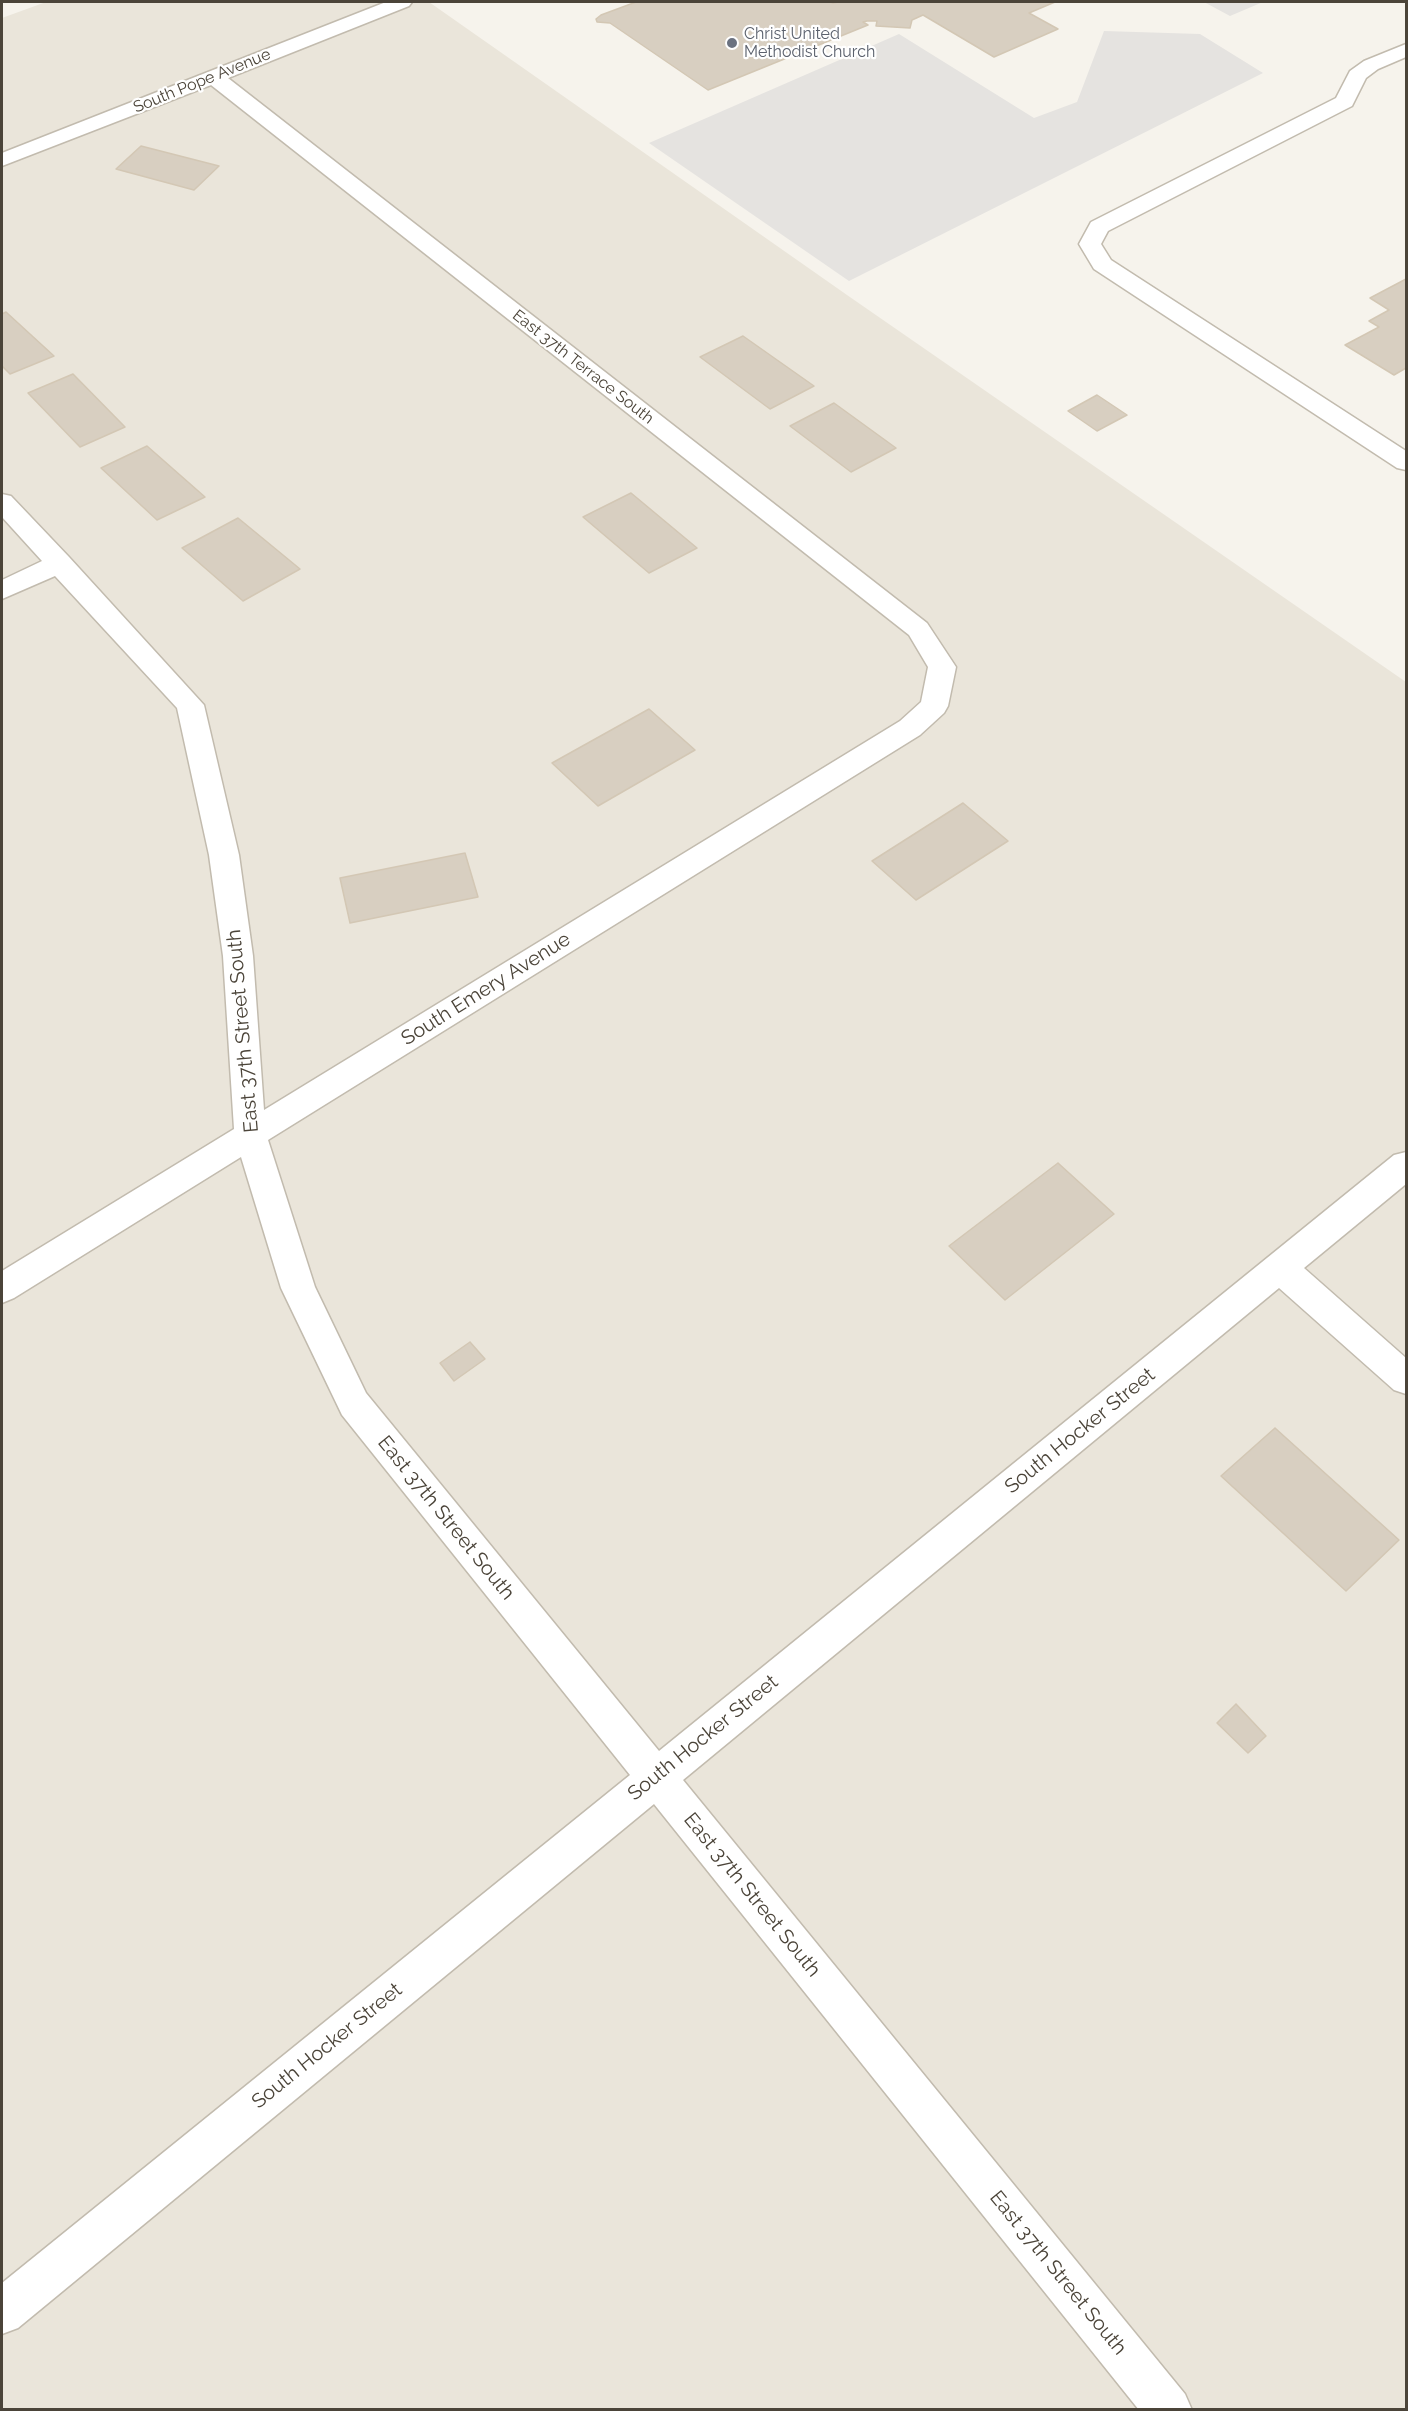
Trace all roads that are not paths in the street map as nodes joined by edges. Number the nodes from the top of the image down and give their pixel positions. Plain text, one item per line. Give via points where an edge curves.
1 (402, 2) edge
2 (1407, 50) edge
3 (213, 77) junction
4 (2, 160) edge
5 (1407, 462) edge
6 (2, 502) edge
7 (60, 563) junction
8 (2, 590) edge
9 (942, 667) joint
10 (250, 1134) junction
11 (1407, 1165) edge
12 (1280, 1268) junction
13 (2, 1288) edge
14 (1407, 1379) edge
15 (656, 1777) junction
16 (2, 2312) edge
17 (1169, 2409) edge

1 - 3 street, South Pope Avenue
2 - 5 street via 1357,75 1345,102 1099,227 1090,243 1102,264
3 - 4 street, South Pope Avenue
3 - 9 street, East 37th Terrace South via 918,629
6 - 7 street, East 37th Street South
7 - 8 street
7 - 10 street, East 37th Street South via 190,705 224,855 238,956
9 - 10 street, South Emery Avenue via 933,706 910,728
10 - 13 street, South Emery Avenue
10 - 15 street, East 37th Street South via 298,1288 354,1404
11 - 12 street, South Hocker Street
12 - 14 street
12 - 15 street, South Hocker Street
15 - 16 street, South Hocker Street
15 - 17 street, East 37th Street South

